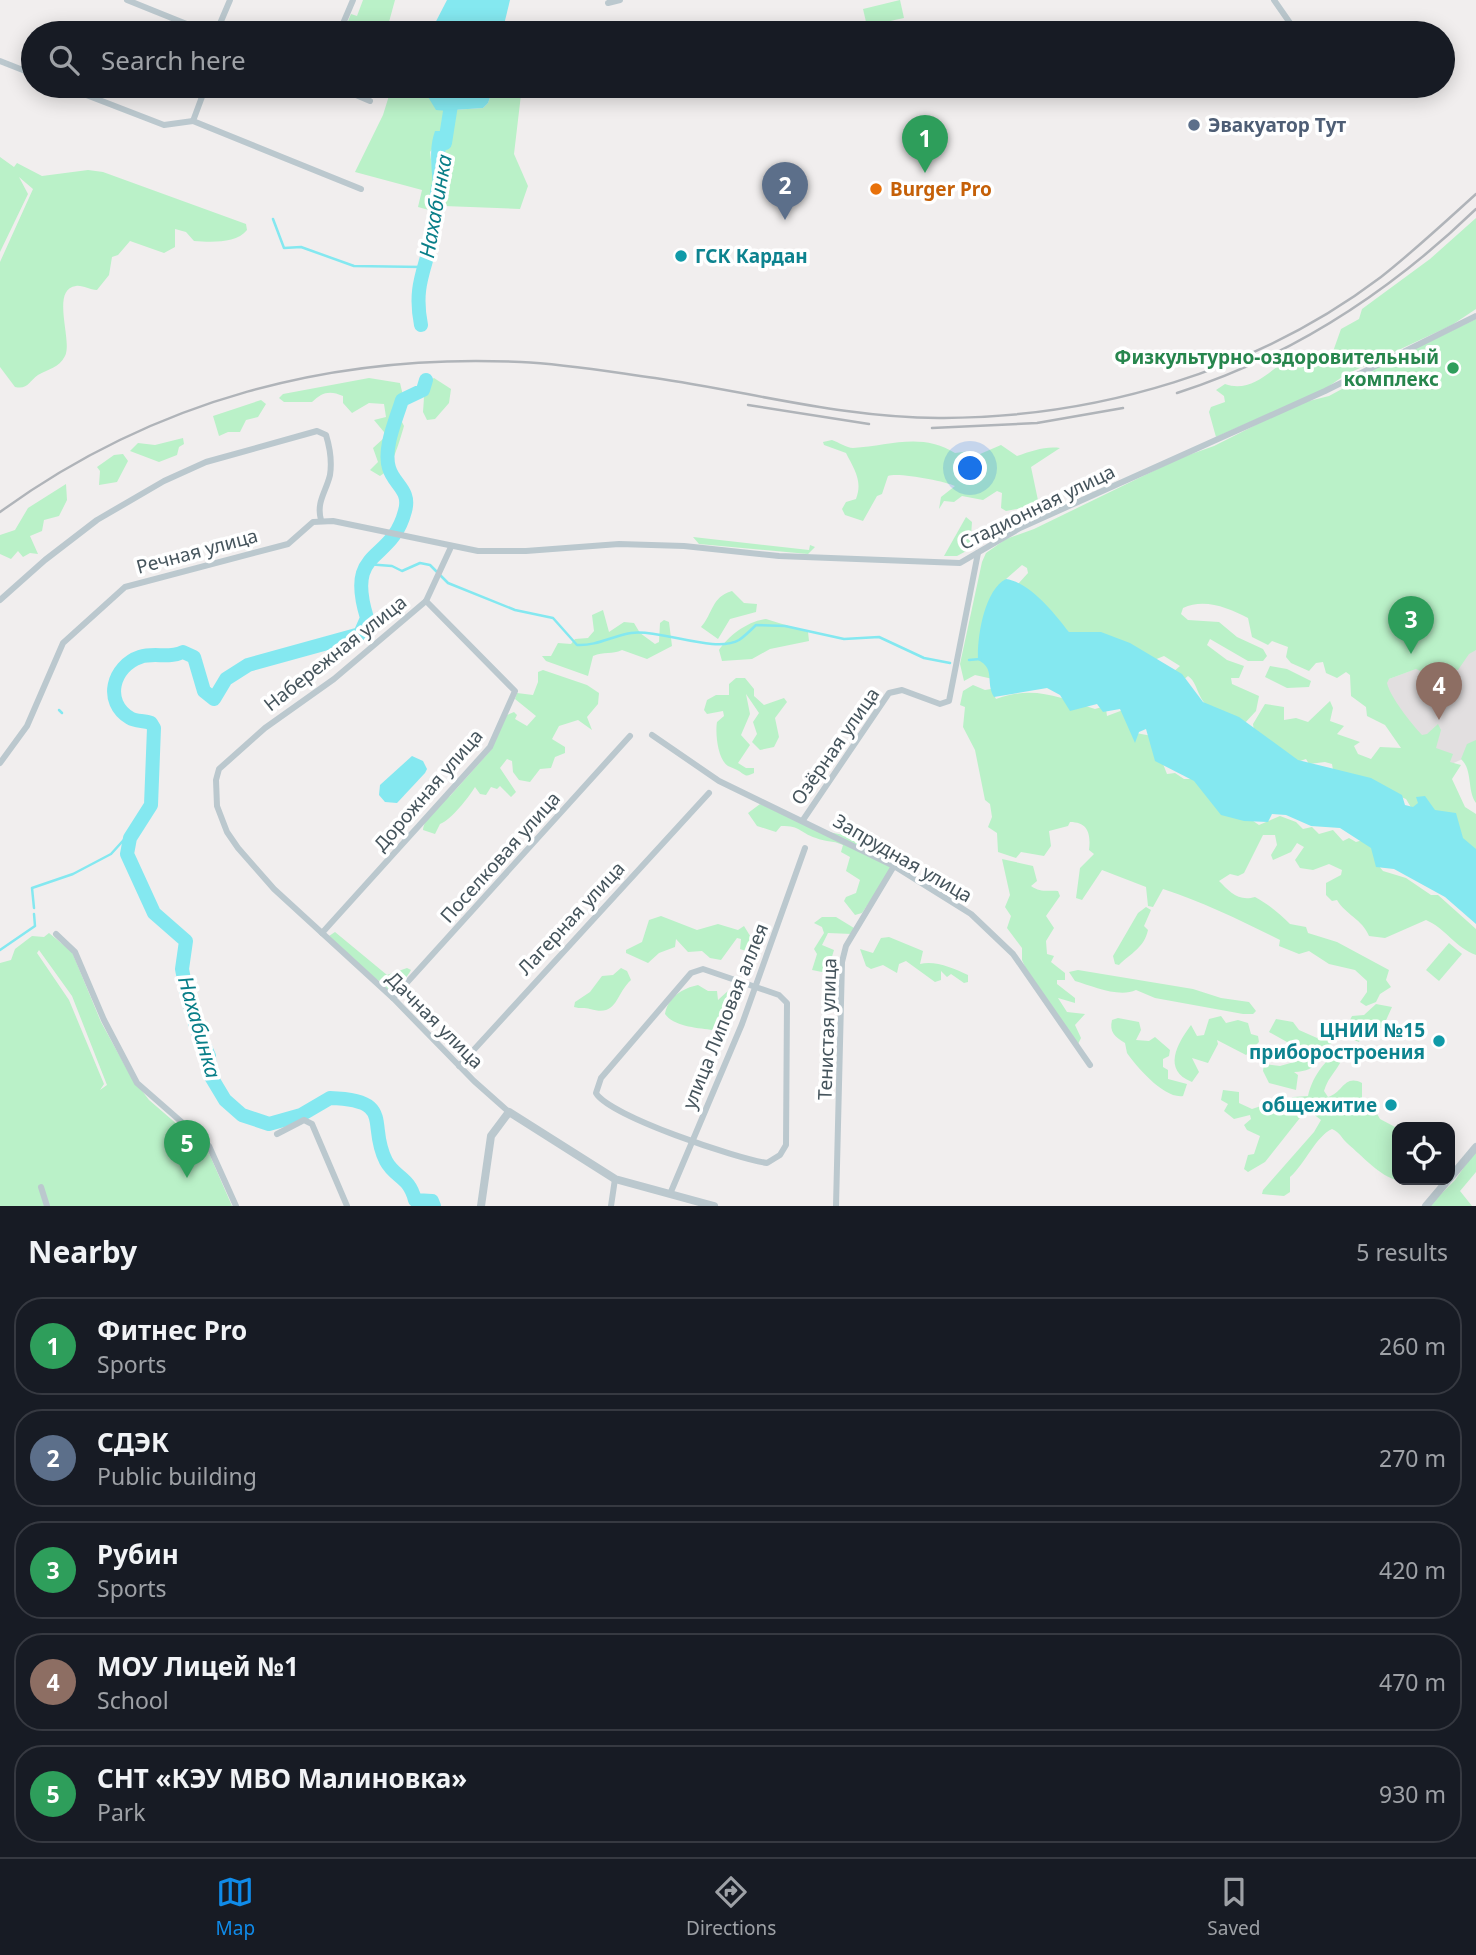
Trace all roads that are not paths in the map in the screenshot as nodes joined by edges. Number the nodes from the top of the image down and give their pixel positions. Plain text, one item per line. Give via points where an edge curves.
1 (127, 0) edge
2 (230, 0) edge
3 (353, 0) edge
4 (620, 0) edge
5 (1274, 0) edge
6 (608, 3) dead end
7 (179, 21) edge
8 (221, 21) edge
9 (344, 21) edge
10 (1289, 21) edge
11 (0, 61) edge
12 (21, 69) edge
13 (94, 98) edge
14 (201, 98) edge
15 (363, 98) edge
16 (370, 101) dead end
17 (193, 121) junction
18 (360, 189) dead end
19 (1476, 316) edge
20 (321, 520) junction
21 (451, 547) junction
22 (978, 553) junction
23 (0, 600) edge
24 (426, 601) junction
25 (652, 735) dead end
26 (630, 736) dead end
27 (0, 763) edge
28 (219, 769) joint
29 (709, 793) dead end
30 (803, 820) junction
31 (805, 848) dead end
32 (894, 866) junction
33 (322, 933) junction
34 (56, 934) dead end
35 (755, 987) junction
36 (393, 998) junction
37 (1090, 1065) dead end
38 (459, 1066) junction
39 (509, 1112) junction
40 (277, 1134) dead end
41 (692, 1140) junction
42 (1476, 1147) edge
43 (1455, 1172) edge
44 (615, 1179) junction
45 (1444, 1185) edge
46 (41, 1187) dead end
47 (670, 1194) junction
48 (687, 1202) edge
49 (47, 1206) edge
50 (236, 1206) edge
51 (347, 1206) edge
52 (481, 1206) edge
53 (611, 1206) edge
54 (714, 1206) edge
55 (836, 1206) edge
56 (1426, 1206) edge

1 - 7 street
2 - 8 street
3 - 9 street
4 - 6 street
5 - 10 street
11 - 12 street
13 - 17 street via 164,125
14 - 17 street
15 - 16 street
17 - 18 street
19 - 22 street, Стадионная улица via 1325,391 1020,528
20 - 21 street, Стадионная улица
20 - 23 street via 318,508 330,475 331,453 327,438 321,432 310,432 185,470 97,520
20 - 27 street, Речная улица via 288,544 125,587 63,643 27,726
21 - 22 street, Стадионная улица via 495,552 684,545 779,556 950,563
21 - 24 street, Набережная улица
22 - 30 street, Озёрная улица via 949,701 940,704 902,690 888,693
24 - 28 street, Набережная улица
24 - 33 street, Дорожная улица via 515,691 490,747
25 - 30 street, Запрудная улица via 719,781
26 - 36 street, Поселковая улица
28 - 33 street, Дачная улица via 217,806 227,832 274,890
29 - 38 street, Лагерная улица
30 - 32 street, Запрудная улица
31 - 35 street, улица Липовая аллея
32 - 37 street, Запрудная улица via 992,930
32 - 55 street, Тенистая улица via 846,946 842,962
33 - 36 street, Дачная улица
34 - 50 street via 75,953 137,1083 209,1146
35 - 41 street, улица Липовая аллея
35 - 41 street via 779,995 788,1008 785,1149 764,1163
35 - 41 street via 695,970 597,1086 600,1098 620,1111
36 - 38 street, Дачная улица
38 - 39 street, Дачная улица
39 - 44 street, Дачная улица
39 - 52 street via 491,1136
40 - 51 street via 304,1120 312,1124
41 - 47 street, улица Липовая аллея
42 - 43 street
44 - 47 street, Дачная улица
44 - 53 street
45 - 56 street
46 - 49 street
47 - 48 street, Дачная улица
48 - 54 street, Дачная улица

